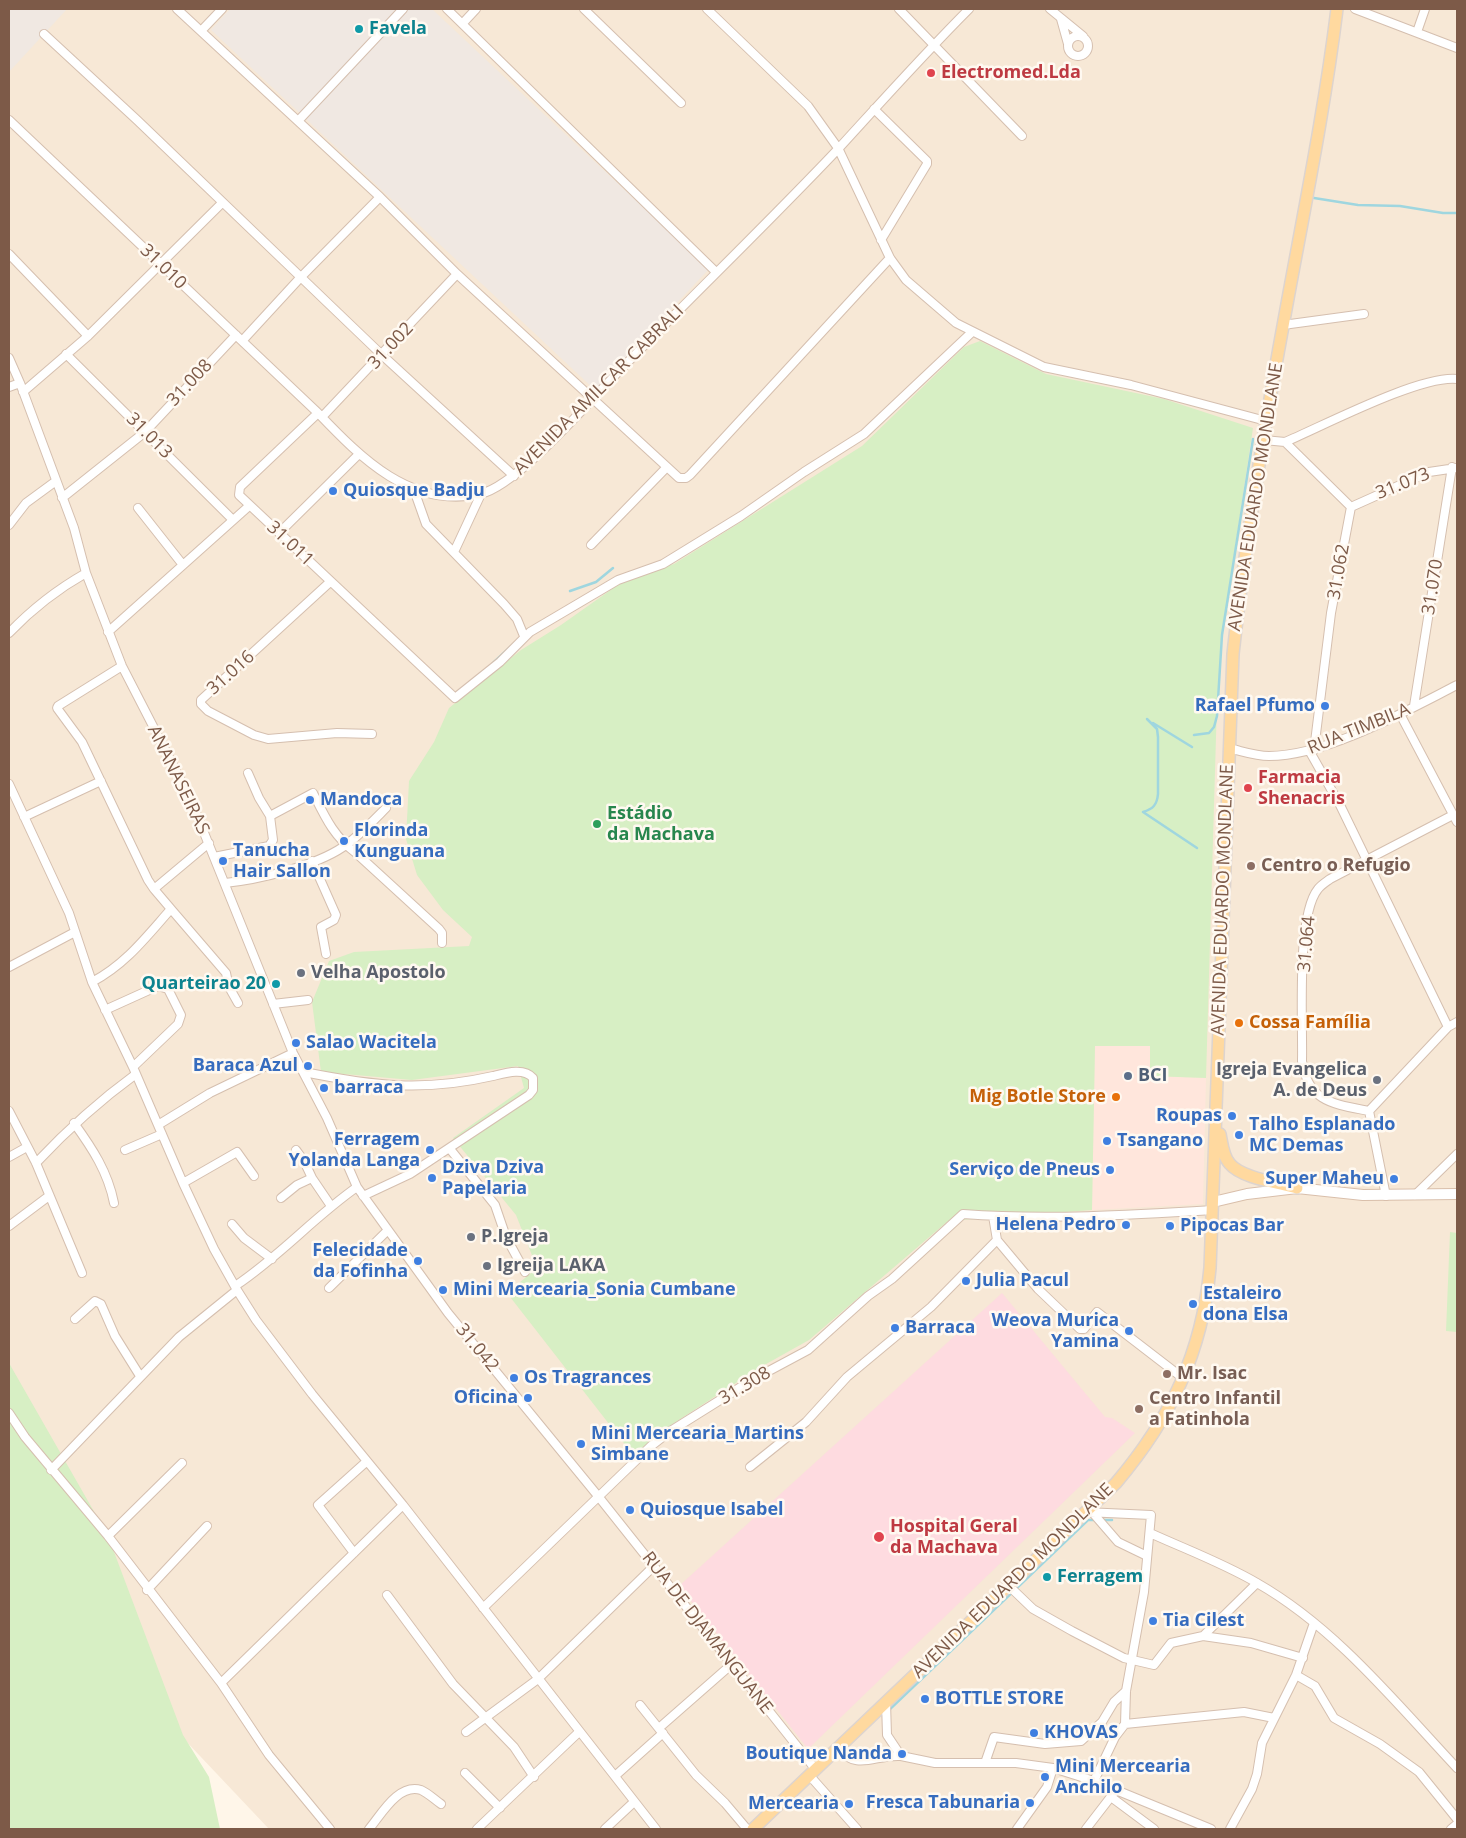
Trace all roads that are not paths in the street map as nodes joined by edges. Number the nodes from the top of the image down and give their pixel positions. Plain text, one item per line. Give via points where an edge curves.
1 (177, 9) edge
2 (222, 9) edge
3 (403, 9) edge
4 (447, 9) edge
5 (476, 9) edge
6 (584, 9) edge
7 (707, 9) edge
8 (899, 9) edge
9 (969, 9) edge
10 (1050, 9) edge
11 (1337, 9) edge
12 (1355, 9) edge
13 (1425, 9) edge
14 (1061, 19) junction
15 (463, 24) junction
16 (201, 31) junction
17 (1417, 32) junction
18 (44, 34) dead end
19 (1083, 37) junction
20 (934, 43) junction
21 (1068, 44) junction
22 (1457, 48) edge
23 (681, 103) dead end
24 (874, 109) junction
25 (9, 120) edge
26 (298, 121) junction
27 (1022, 136) dead end
28 (838, 148) junction
29 (380, 198) junction
30 (222, 203) junction
31 (881, 240) junction
32 (9, 254) edge
33 (890, 258) junction
34 (161, 264) junction
35 (716, 272) junction
36 (457, 274) junction
37 (300, 278) junction
38 (1364, 314) dead end
39 (1283, 324) junction
40 (971, 332) junction
41 (236, 335) junction
42 (88, 336) junction
43 (242, 341) junction
44 (66, 354) junction
45 (382, 356) junction
46 (9, 358) edge
47 (1457, 379) edge
48 (20, 383) junction
49 (9, 387) edge
50 (23, 392) junction
51 (593, 399) junction
52 (320, 415) junction
53 (1266, 421) junction
54 (145, 432) junction
55 (1264, 440) junction
56 (1285, 442) junction
57 (359, 454) junction
58 (666, 468) junction
59 (1455, 468) edge
60 (514, 476) junction
61 (56, 481) junction
62 (414, 490) junction
63 (481, 494) junction
64 (62, 498) junction
65 (248, 506) junction
66 (1351, 507) junction
67 (138, 508) dead end
68 (232, 519) junction
69 (9, 525) edge
70 (279, 533) junction
71 (591, 545) dead end
72 (454, 552) junction
73 (183, 565) junction
74 (86, 573) junction
75 (330, 582) junction
76 (108, 632) junction
77 (9, 633) edge
78 (524, 636) junction
79 (122, 666) junction
80 (1457, 685) edge
81 (1414, 706) junction
82 (1400, 714) junction
83 (372, 734) dead end
84 (1228, 748) junction
85 (1312, 751) junction
86 (248, 773) dead end
87 (101, 781) junction
88 (9, 784) edge
89 (12, 801) edge
90 (386, 808) dead end
91 (1453, 815) junction
92 (270, 816) junction
93 (24, 817) junction
94 (1457, 822) edge
95 (209, 843) junction
96 (345, 846) junction
97 (214, 858) junction
98 (312, 861) junction
99 (1366, 861) junction
100 (225, 883) junction
101 (154, 890) junction
102 (171, 909) junction
103 (75, 932) junction
104 (442, 943) dead end
105 (326, 954) dead end
106 (9, 968) edge
107 (92, 982) junction
108 (308, 1000) dead end
109 (238, 1003) dead end
110 (272, 1004) junction
111 (105, 1010) junction
112 (1457, 1022) edge
113 (1448, 1027) junction
114 (293, 1053) junction
115 (135, 1071) junction
116 (304, 1072) junction
117 (9, 1111) edge
118 (1369, 1111) junction
119 (74, 1123) junction
120 (1217, 1123) junction
121 (158, 1125) junction
122 (162, 1134) junction
123 (27, 1148) junction
124 (125, 1150) dead end
125 (296, 1150) dead end
126 (450, 1150) junction
127 (1457, 1154) edge
128 (9, 1156) edge
129 (36, 1163) junction
130 (254, 1176) dead end
131 (312, 1178) junction
132 (183, 1182) junction
133 (357, 1187) junction
134 (1297, 1188) junction
135 (1457, 1194) edge
136 (1415, 1195) junction
137 (49, 1196) junction
138 (363, 1196) junction
139 (1386, 1196) junction
140 (281, 1198) dead end
141 (114, 1203) dead end
142 (330, 1206) junction
143 (1213, 1206) junction
144 (993, 1216) junction
145 (232, 1224) dead end
146 (9, 1226) edge
147 (387, 1231) junction
148 (996, 1240) junction
149 (272, 1258) junction
150 (82, 1272) dead end
151 (525, 1272) dead end
152 (236, 1288) junction
153 (330, 1288) dead end
154 (75, 1319) dead end
155 (140, 1376) junction
156 (1184, 1379) junction
157 (9, 1413) edge
158 (366, 1462) junction
159 (182, 1463) dead end
160 (750, 1466) dead end
161 (51, 1470) junction
162 (598, 1496) junction
163 (402, 1505) junction
164 (1088, 1512) junction
165 (207, 1526) dead end
166 (1150, 1533) junction
167 (108, 1536) junction
168 (354, 1553) junction
169 (1147, 1556) junction
170 (654, 1566) junction
171 (1257, 1583) junction
172 (1009, 1586) junction
173 (147, 1590) junction
174 (387, 1595) dead end
175 (482, 1608) junction
176 (1314, 1623) junction
177 (1203, 1636) junction
178 (1303, 1658) junction
179 (1131, 1660) junction
180 (732, 1664) junction
181 (1296, 1675) junction
182 (538, 1679) junction
183 (221, 1683) junction
184 (1126, 1691) junction
185 (886, 1702) junction
186 (640, 1705) dead end
187 (486, 1716) junction
188 (1274, 1718) junction
189 (1125, 1724) junction
190 (661, 1730) junction
191 (466, 1732) dead end
192 (580, 1732) junction
193 (837, 1748) junction
194 (901, 1756) junction
195 (985, 1762) junction
196 (1053, 1768) junction
197 (1457, 1768) edge
198 (813, 1773) junction
199 (465, 1774) dead end
200 (615, 1776) junction
201 (534, 1777) junction
202 (1094, 1781) junction
203 (1113, 1793) junction
204 (634, 1802) junction
205 (441, 1804) dead end
206 (500, 1808) junction
207 (1457, 1819) edge
208 (1457, 1824) edge
209 (330, 1829) edge
210 (369, 1829) edge
211 (477, 1829) edge
212 (605, 1829) edge
213 (656, 1829) edge
214 (747, 1829) edge
215 (753, 1829) edge
216 (857, 1829) edge
217 (1017, 1829) edge
218 (1086, 1829) edge
219 (1154, 1829) edge
220 (1211, 1829) edge
221 (1230, 1829) edge
222 (1451, 1829) edge

1 - 16 street
2 - 16 street
3 - 26 street
4 - 15 street
5 - 15 street
6 - 23 street
7 - 28 street via 808,106
8 - 20 street
9 - 20 street, AVENIDA AMILCAR CABRALI
10 - 14 street
11 - 39 main road, AVENIDA EDUARDO MONDLANE via 1330,70
12 - 17 street
13 - 17 street
14 - 19 street
14 - 21 street
15 - 35 street
16 - 26 street
17 - 22 street
18 - 30 street
19 - 21 street via 1076,36
19 - 21 street via 1088,48 1082,56 1070,53
20 - 24 street, AVENIDA AMILCAR CABRALI
20 - 27 street
24 - 28 street, AVENIDA AMILCAR CABRALI
24 - 31 street via 927,161
25 - 34 street, 31.010
26 - 29 street
28 - 31 street
28 - 35 street, AVENIDA AMILCAR CABRALI
29 - 36 street
29 - 37 street
30 - 34 street
30 - 37 street
31 - 33 street
32 - 42 street
33 - 40 street via 906,280
33 - 58 street via 690,475 679,478
34 - 41 street, 31.010
34 - 42 street
35 - 51 street, AVENIDA AMILCAR CABRALI
36 - 45 street, 31.002
36 - 51 street
37 - 43 street
37 - 45 street
38 - 39 street
39 - 53 main road, AVENIDA EDUARDO MONDLANE
40 - 53 street via 1044,367 1131,385
40 - 78 street via 864,434 662,564 618,580
41 - 43 street, 31.010
41 - 54 street, 31.008
42 - 44 street
43 - 52 street, 31.010
44 - 50 street
44 - 54 street, 31.013
45 - 52 street, 31.002
45 - 60 street
46 - 48 street, ANANASEIRAS
47 - 56 street via 1447,378 1406,390
48 - 49 street
48 - 50 street, ANANASEIRAS
50 - 61 street, ANANASEIRAS
51 - 58 street
51 - 60 street, AVENIDA AMILCAR CABRALI
52 - 57 street, 31.010
52 - 65 street, 31.002 via 240,487 239,495
53 - 55 main road, AVENIDA EDUARDO MONDLANE
54 - 64 street, 31.008
54 - 68 street, 31.013
55 - 56 street
55 - 84 main road, AVENIDA EDUARDO MONDLANE via 1233,654
56 - 66 street
57 - 62 street, 31.010
57 - 70 street
58 - 71 street
59 - 66 street, 31.073 via 1429,472
59 - 81 street, 31.070
60 - 63 street, AVENIDA AMILCAR CABRALI
61 - 64 street, ANANASEIRAS
61 - 69 street via 26,504
62 - 63 street, AVENIDA AMILCAR CABRALI via 454,496
62 - 72 street via 426,524
63 - 72 street
64 - 74 street, ANANASEIRAS
65 - 68 street
65 - 70 street, 31.011
66 - 85 street, 31.062 via 1331,613
67 - 73 street
68 - 73 street
70 - 75 street, 31.011
72 - 78 street via 517,618
73 - 76 street
74 - 76 street, ANANASEIRAS
74 - 77 street via 56,590
75 - 78 street, 31.011 via 455,698 500,662
75 - 83 street, 31.016 via 201,700 201,704 208,711 254,735 268,738
76 - 79 street, ANANASEIRAS
79 - 87 street via 57,708 82,742
79 - 95 street, ANANASEIRAS via 190,798
80 - 81 street, RUA TIMBILA
81 - 82 street, RUA TIMBILA
82 - 85 street, RUA TIMBILA
82 - 91 street
84 - 85 street, RUA TIMBILA via 1268,756
84 - 120 main road, AVENIDA EDUARDO MONDLANE
85 - 99 street
86 - 92 street
87 - 93 street
87 - 101 street
88 - 89 street
89 - 93 street
90 - 96 street
91 - 94 street
91 - 99 street, 31.064
92 - 96 street via 313,793 324,817
92 - 97 street via 272,844
93 - 103 street
95 - 97 street, ANANASEIRAS
95 - 101 street
96 - 98 street
96 - 104 street via 442,933
97 - 100 street, ANANASEIRAS
98 - 100 street via 278,873
98 - 105 street via 336,915 334,920 321,927
99 - 113 street
99 - 118 street, 31.064 via 1318,888 1308,911 1302,1061 1309,1087 1322,1098
100 - 110 street, ANANASEIRAS
101 - 102 street
102 - 107 street via 130,956
102 - 109 street via 226,974
103 - 106 street
103 - 107 street
107 - 111 street
108 - 110 street
110 - 114 street, ANANASEIRAS
111 - 115 street
111 - 115 street via 158,986 168,989 181,1015 178,1024
112 - 113 street
113 - 118 street
114 - 116 street, ANANASEIRAS
114 - 121 street via 210,1093
115 - 119 street
115 - 121 street
116 - 126 street via 355,1082 412,1087 436,1086 510,1072 525,1073 533,1078 533,1090 529,1095
116 - 133 street, ANANASEIRAS
117 - 123 street
118 - 139 street
119 - 129 street
119 - 141 street via 93,1149
120 - 134 main road via 1226,1155 1235,1169
120 - 143 main road, AVENIDA EDUARDO MONDLANE
121 - 122 street
122 - 124 street
122 - 132 street
123 - 128 street
123 - 129 street
125 - 131 street
126 - 138 street via 410,1174
126 - 151 street via 495,1205 506,1237
127 - 136 street
129 - 137 street
130 - 132 street via 237,1152
131 - 140 street via 297,1184
131 - 142 street
132 - 152 street
133 - 138 street, ANANASEIRAS
133 - 142 street
134 - 139 street
134 - 143 street via 1247,1194
135 - 136 street
136 - 139 street
137 - 146 street
137 - 150 street
138 - 147 street, 31.042
142 - 149 street
143 - 144 street, 31.308 via 1140,1215
143 - 156 main road, AVENIDA EDUARDO MONDLANE via 1208,1295 1199,1336
144 - 148 street
144 - 162 street, 31.308 via 963,1214 808,1350 752,1380 669,1432
145 - 149 street via 244,1238
147 - 153 street
147 - 162 street, 31.042 via 448,1313
148 - 156 street via 1038,1289 1080,1329 1084,1329 1097,1312
148 - 160 street via 931,1307 848,1378 806,1422
149 - 152 street
152 - 155 street
152 - 158 street via 256,1320
154 - 155 street via 94,1301 101,1304 115,1336
155 - 161 street
156 - 164 main road, AVENIDA EDUARDO MONDLANE via 1162,1422 1139,1456
157 - 161 street
158 - 163 street
158 - 168 street via 318,1506
159 - 167 street
161 - 167 street
162 - 170 street, RUA DE DJAMANGUANE
162 - 175 street, 31.308
163 - 168 street
163 - 175 street
164 - 166 street via 1151,1515
164 - 169 street via 1118,1542
164 - 172 main road, AVENIDA EDUARDO MONDLANE
165 - 173 street
166 - 169 street
166 - 171 street
167 - 173 street
168 - 183 street
169 - 179 street
170 - 180 street, RUA DE DJAMANGUANE
170 - 182 street
171 - 176 street
171 - 177 street
172 - 179 street via 1033,1609
172 - 185 main road, AVENIDA EDUARDO MONDLANE
173 - 183 street
174 - 187 street via 453,1684
175 - 182 street
176 - 178 street
176 - 197 street
177 - 178 street via 1245,1642
177 - 179 street via 1171,1643 1154,1665
178 - 181 street
179 - 184 street
180 - 190 street
180 - 198 street, RUA DE DJAMANGUANE
181 - 188 street
181 - 207 street via 1315,1686 1334,1718 1380,1744 1419,1772
182 - 187 street
182 - 192 street
183 - 209 street via 269,1754
184 - 189 street
184 - 195 street via 1114,1702 1102,1722 1081,1741 1046,1744 994,1737
185 - 193 main road, AVENIDA EDUARDO MONDLANE
185 - 194 street via 887,1735
186 - 190 street
187 - 191 street
187 - 201 street via 514,1747
188 - 189 street via 1244,1712
188 - 221 street via 1262,1743 1252,1789
189 - 202 street via 1115,1737
190 - 200 street
190 - 214 street via 696,1775
192 - 200 street
192 - 201 street
193 - 194 street via 845,1757 858,1762
193 - 198 main road, AVENIDA EDUARDO MONDLANE
194 - 195 street via 935,1763
195 - 196 street
196 - 202 street
196 - 217 street via 1047,1787
198 - 215 main road, AVENIDA EDUARDO MONDLANE
198 - 216 street, RUA DE DJAMANGUANE
199 - 206 street
200 - 204 street
201 - 206 street
202 - 203 street
203 - 218 street
203 - 219 street
203 - 220 street
204 - 212 street
204 - 213 street
205 - 210 street via 422,1790 406,1790
206 - 211 street
208 - 222 street

